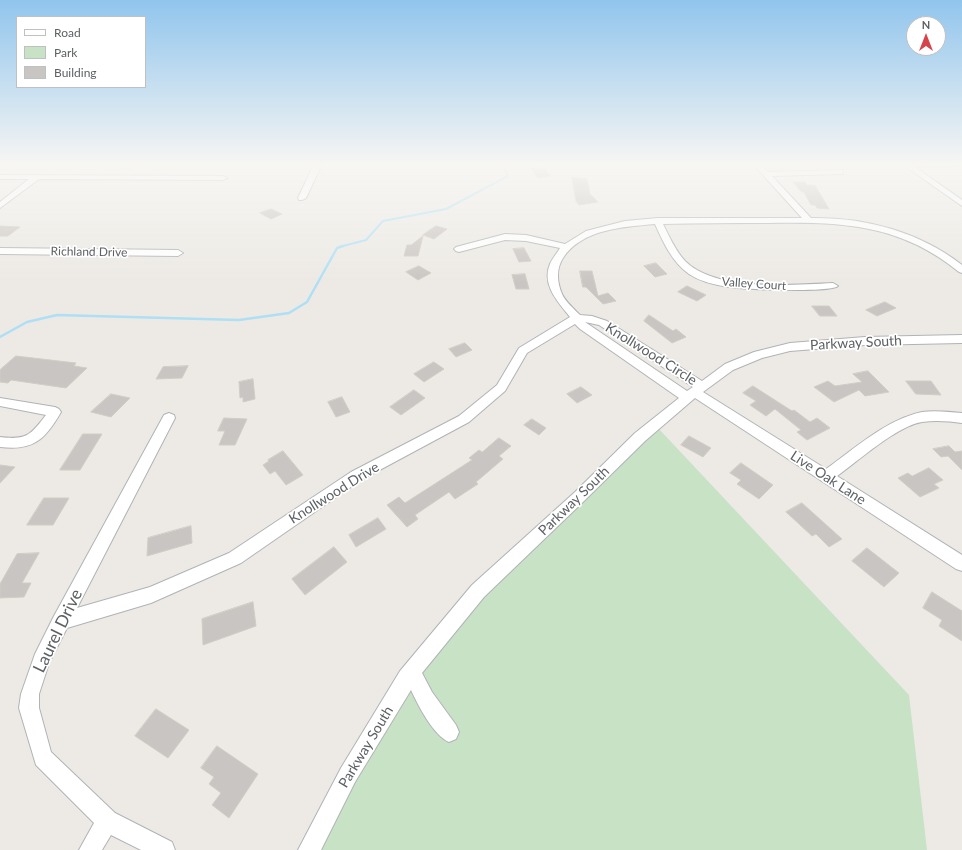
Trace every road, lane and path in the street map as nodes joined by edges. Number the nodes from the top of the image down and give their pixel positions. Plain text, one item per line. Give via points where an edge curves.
1 (794, 204) edge
2 (809, 220) junction
3 (658, 221) junction
4 (566, 247) junction
5 (459, 249) dead end
6 (0, 251) edge
7 (178, 253) dead end
8 (962, 270) edge
9 (833, 286) dead end
10 (577, 318) junction
11 (962, 339) edge
12 (694, 392) junction
13 (0, 402) edge
14 (169, 418) dead end
15 (962, 418) edge
16 (0, 442) edge
17 (826, 477) junction
18 (962, 564) edge
19 (60, 622) junction
20 (412, 672) junction
21 (449, 732) dead end
22 (107, 821) junction
23 (90, 850) edge
24 (164, 850) edge
25 (309, 850) edge

1 - 2 street
2 - 3 street, Knollwood Circle
2 - 8 street, Knollwood Circle via 843,221 890,230 939,252
3 - 4 street, Knollwood Circle via 608,227 589,233
3 - 9 street, Valley Court via 667,242 682,263 708,279 752,286
4 - 5 street via 526,238 505,237
4 - 10 street, Knollwood Circle via 554,265 553,278 557,296
6 - 7 street, Richland Drive
10 - 12 street, Knollwood Circle via 584,327
10 - 12 street, Knollwood Circle via 603,323
10 - 19 street, Knollwood Drive via 523,351 500,388 464,419 356,476 235,558 151,594
11 - 12 street, Parkway South via 865,341 790,347 758,355 730,367
12 - 17 street, Live Oak Lane
12 - 20 street, Parkway South via 640,437 478,591
13 - 16 street via 55,412 36,438 26,443
14 - 19 street, Laurel Drive
15 - 17 street via 922,417 905,422
17 - 18 street, Live Oak Lane
19 - 22 street, Laurel Drive via 41,660 30,694 29,708 43,758
20 - 21 street via 425,699
20 - 25 street, Parkway South via 348,775
22 - 23 street
22 - 24 street, Laurel Drive

